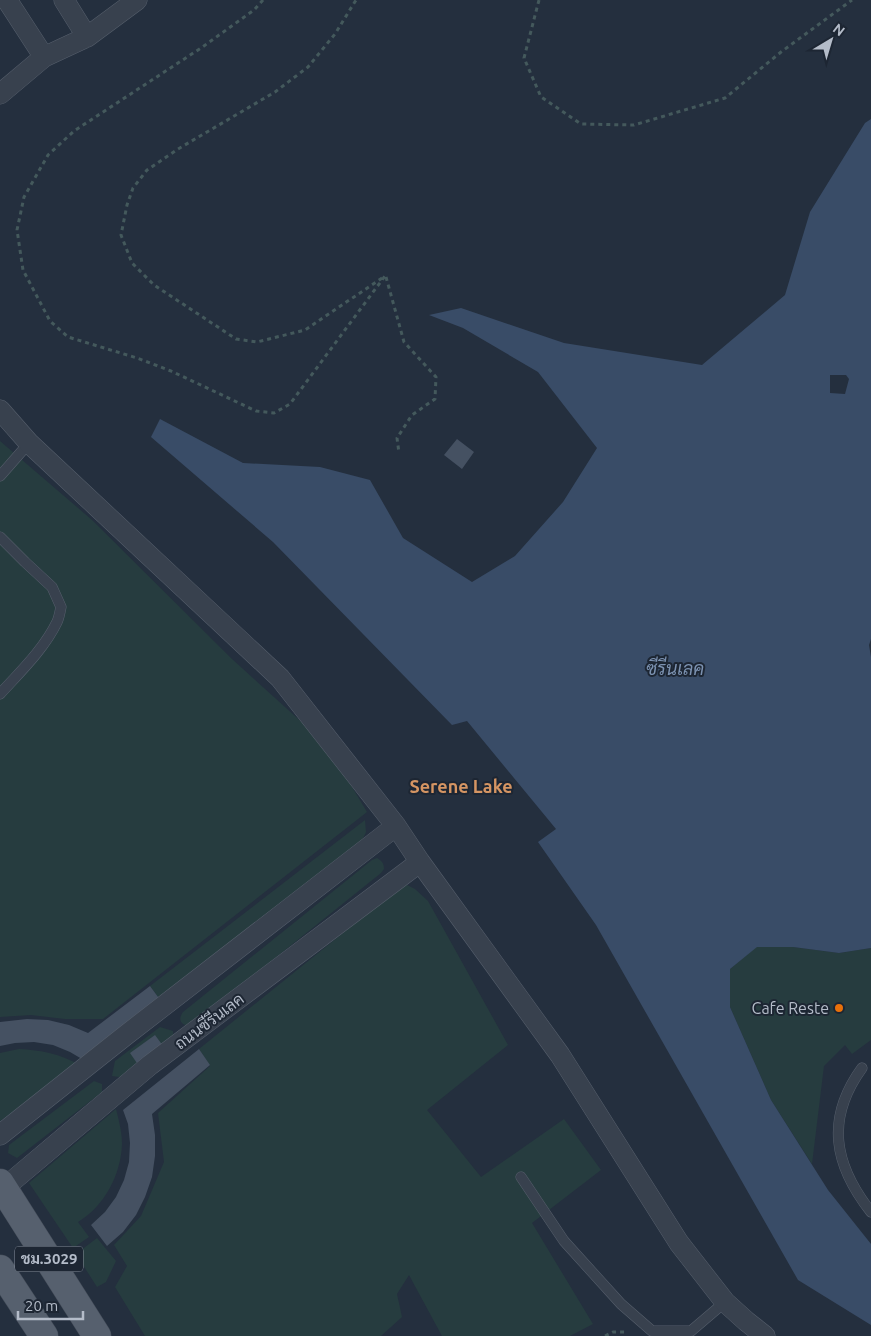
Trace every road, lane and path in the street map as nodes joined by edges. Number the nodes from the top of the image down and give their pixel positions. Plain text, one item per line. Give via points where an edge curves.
1 (6, 0) edge
2 (64, 0) edge
3 (137, 0) edge
4 (263, 0) edge
5 (356, 0) edge
6 (539, 0) edge
7 (852, 0) edge
8 (87, 37) junction
9 (44, 57) junction
10 (0, 94) edge
11 (386, 276) junction
12 (0, 410) edge
13 (29, 443) junction
14 (399, 453) dead end
15 (0, 476) edge
16 (0, 537) edge
17 (0, 694) edge
18 (396, 826) junction
19 (420, 862) junction
20 (862, 1068) dead end
21 (0, 1135) edge
22 (521, 1177) dead end
23 (2, 1185) edge
24 (871, 1212) edge
25 (0, 1269) edge
26 (725, 1302) junction
27 (44, 1336) edge
28 (97, 1336) edge
29 (765, 1336) edge

1 - 9 street
2 - 8 street
3 - 8 street
4 - 11 path via 201,48 74,131 48,155 24,197 17,230 23,270 50,321 68,337 171,371 256,411 274,413 290,404
5 - 11 path via 335,34 308,67 275,92 178,148 147,170 133,188 121,234 132,263 154,285 236,339 257,342 305,330
6 - 7 path via 524,58 541,96 581,124 634,126 725,98
8 - 9 street
9 - 10 street
11 - 14 path via 404,342 436,377 435,400 412,415 397,438
12 - 13 street
13 - 15 lane
13 - 18 street via 280,678
16 - 17 lane via 52,588 61,607 58,622 45,642
18 - 19 street
18 - 21 street
19 - 23 street, ถนนซีรีนเลค via 150,1065
19 - 26 street via 560,1055 679,1243
20 - 24 lane via 844,1099 838,1134 840,1152 852,1185
22 - 26 lane via 564,1241 621,1304 652,1331 691,1331
23 - 28 main road, ชม.3029
25 - 27 main road, ชม.3029
26 - 29 street

